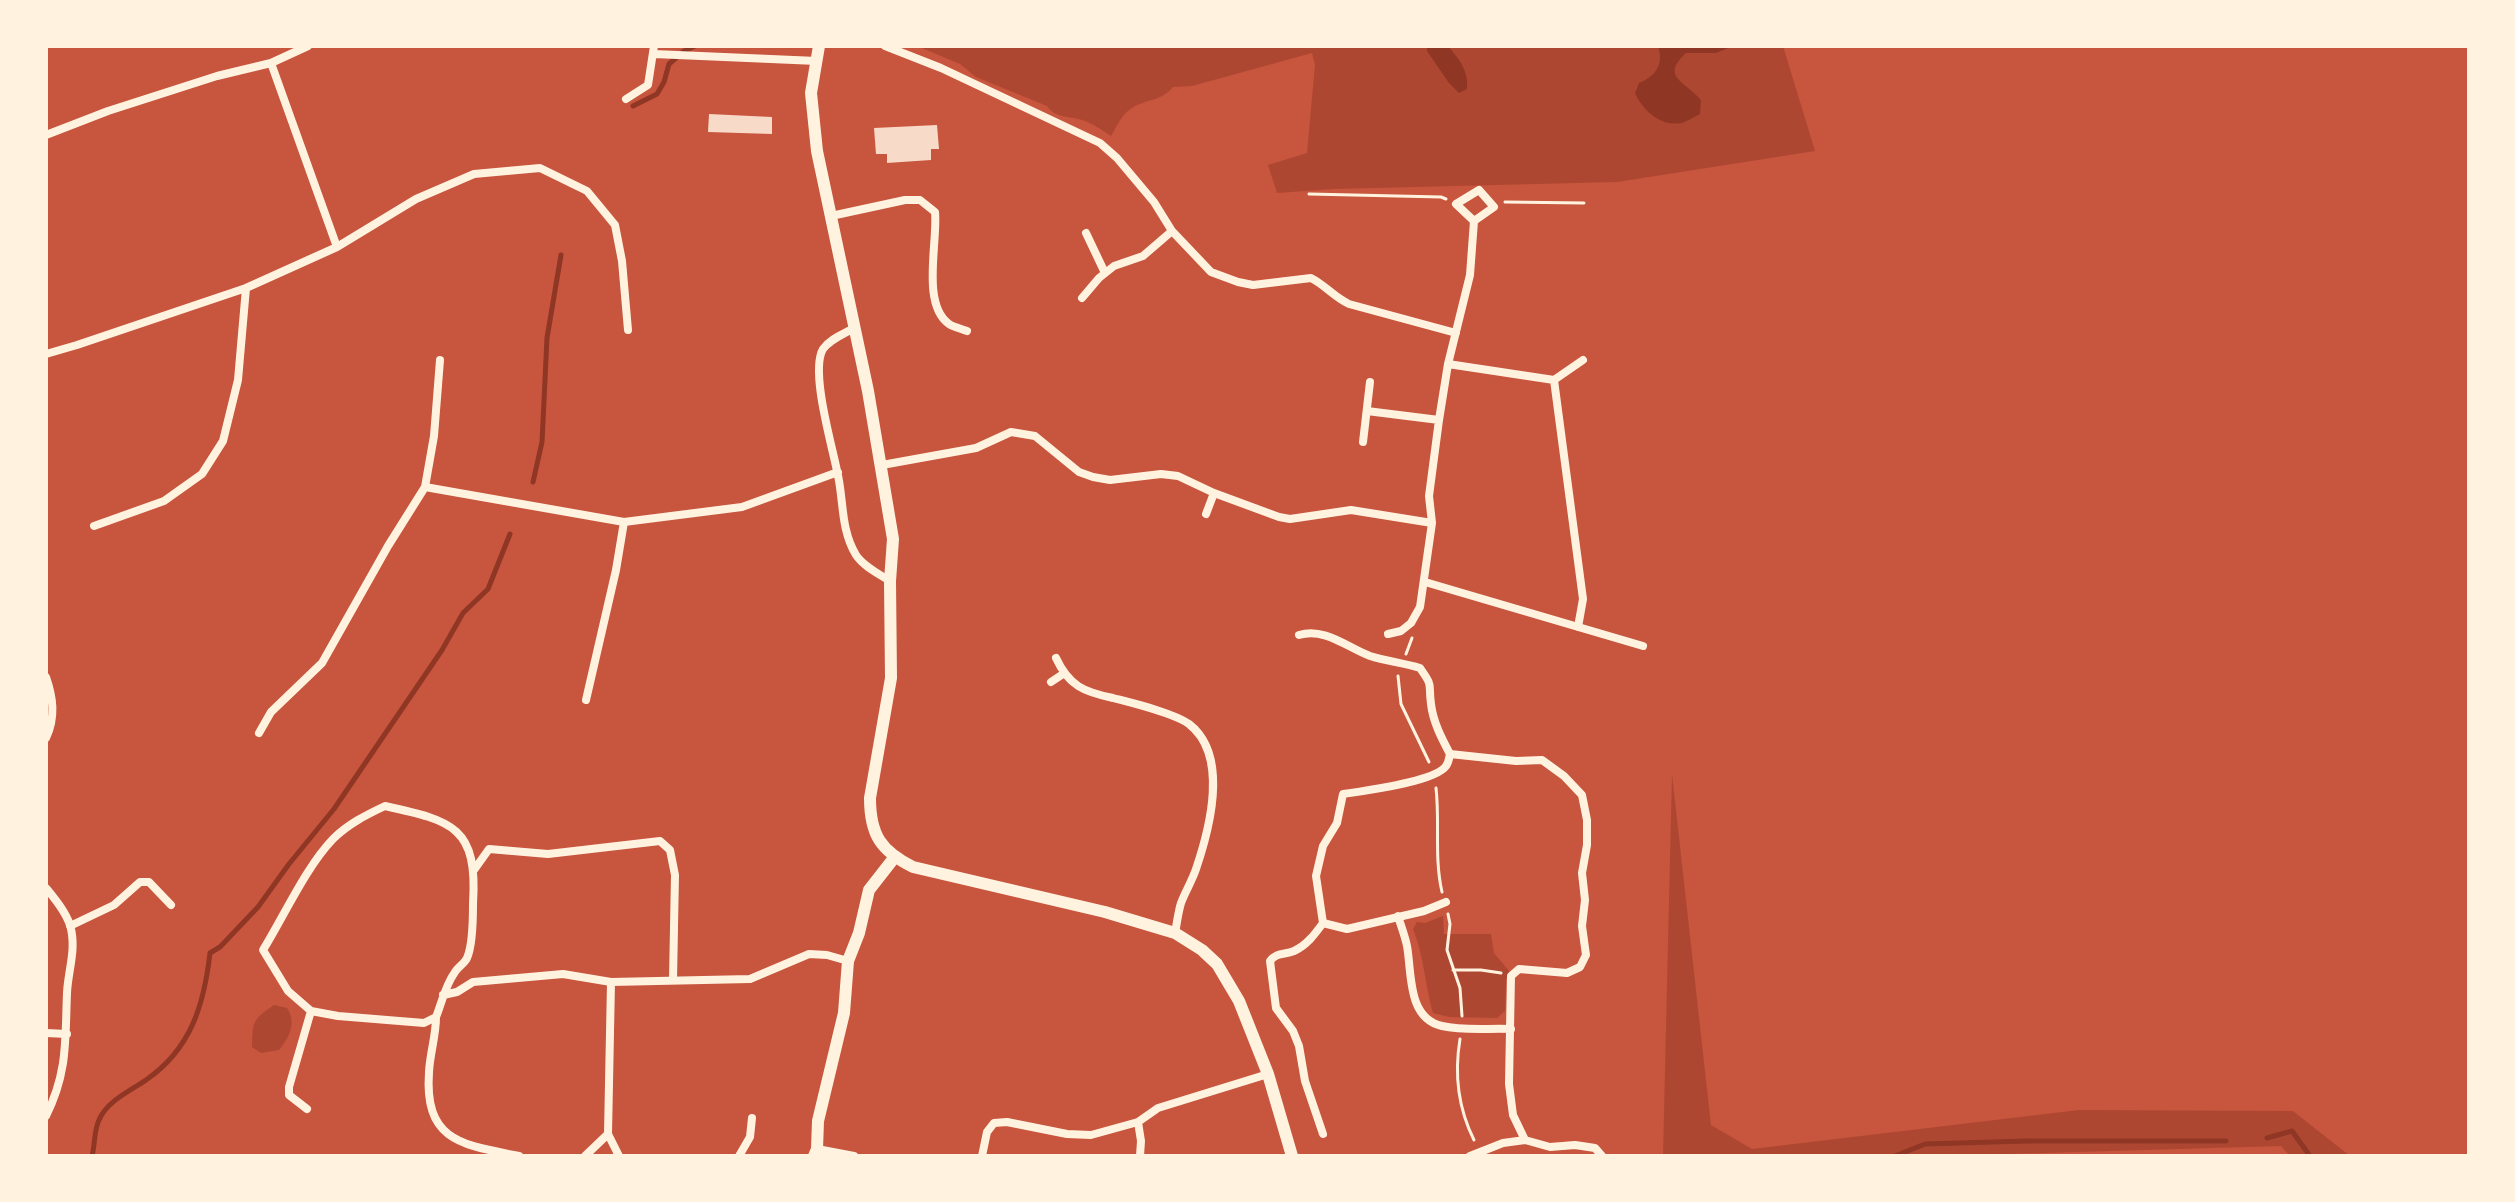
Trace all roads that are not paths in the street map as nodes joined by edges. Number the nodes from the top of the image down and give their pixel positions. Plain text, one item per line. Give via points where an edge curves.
1 (308, 46) edge
2 (819, 46) edge
3 (885, 46) edge
4 (654, 50) edge
5 (817, 61) junction
6 (271, 63) junction
7 (626, 99) dead end
8 (46, 135) edge
9 (831, 216) junction
10 (1474, 221) junction
11 (1172, 231) junction
12 (1086, 233) dead end
13 (337, 247) junction
14 (1105, 273) junction
15 (246, 288) junction
16 (1082, 298) dead end
17 (854, 328) junction
18 (628, 330) dead end
19 (967, 331) dead end
20 (1456, 333) junction
21 (46, 354) edge
22 (440, 360) dead end
23 (1583, 360) dead end
24 (1448, 364) junction
25 (1554, 380) junction
26 (1370, 382) dead end
27 (1367, 411) junction
28 (1439, 420) junction
29 (1363, 442) dead end
30 (882, 465) junction
31 (838, 472) junction
32 (425, 487) junction
33 (1214, 493) junction
34 (1206, 514) dead end
35 (624, 522) junction
36 (1432, 523) junction
37 (94, 526) dead end
38 (890, 581) junction
39 (1425, 582) junction
40 (1578, 627) junction
41 (1388, 634) dead end
42 (1299, 635) dead end
43 (1643, 646) dead end
44 (1056, 658) dead end
45 (1063, 674) junction
46 (46, 677) edge
47 (1051, 682) dead end
48 (586, 700) dead end
49 (259, 733) dead end
50 (46, 738) edge
51 (1450, 754) junction
52 (894, 858) junction
53 (474, 870) junction
54 (46, 888) edge
55 (1446, 902) road end
56 (171, 905) dead end
57 (1398, 916) junction
58 (1323, 923) junction
59 (70, 926) junction
60 (1175, 933) junction
61 (848, 961) junction
62 (673, 980) junction
63 (611, 982) junction
64 (443, 995) junction
65 (311, 1011) junction
66 (436, 1017) junction
67 (1511, 1029) junction
68 (46, 1033) edge
69 (67, 1034) junction
70 (1268, 1074) junction
71 (307, 1109) dead end
72 (46, 1116) edge
73 (752, 1118) dead end
74 (1138, 1122) junction
75 (608, 1134) junction
76 (1323, 1134) dead end
77 (1525, 1140) junction
78 (816, 1152) edge
79 (519, 1156) edge
80 (585, 1156) edge
81 (619, 1156) edge
82 (739, 1156) edge
83 (854, 1156) edge
84 (982, 1156) edge
85 (1140, 1156) edge
86 (1292, 1156) edge
87 (1470, 1156) edge
88 (1602, 1156) edge

1 - 6 street
2 - 5 street
3 - 11 street via 1100,143 1154,202
4 - 5 street via 668,55
4 - 7 street via 648,85
5 - 9 street via 812,111
6 - 8 street via 204,80
6 - 13 street
9 - 17 street
9 - 19 street via 905,200 928,206 935,212 937,230 934,302 948,324
10 - 10 street via 1456,204 1479,190 1494,207
10 - 20 street via 1470,275
11 - 14 street via 1143,256
11 - 20 street via 1211,272 1225,278 1253,285 1311,278 1349,304
12 - 14 street
13 - 15 street
13 - 18 street via 416,199 474,174 540,168 587,191 615,225
14 - 16 street
15 - 21 street
15 - 37 street via 238,380 223,441 202,474 164,501
17 - 30 street
17 - 31 street via 822,350 819,370
20 - 24 street
22 - 32 street
23 - 25 street
24 - 25 street
24 - 28 street
25 - 40 street via 1583,599
26 - 27 street
27 - 28 street
27 - 29 street
28 - 36 street via 1429,496
30 - 33 street via 976,448 1011,432 1035,436 1093,477 1178,476
30 - 38 street via 893,539
31 - 35 street via 742,507
31 - 38 street via 848,539 858,557
32 - 35 street
32 - 49 street via 322,663 271,712
33 - 34 street
33 - 36 street via 1290,519 1351,510
35 - 48 street
36 - 39 street
38 - 52 street via 891,678 870,815 881,846
39 - 40 street
39 - 41 street via 1411,623
40 - 43 street
42 - 51 street via 1322,635 1367,655 1420,668 1431,683 1435,723
44 - 45 street
45 - 47 street
45 - 60 street via 1097,695 1144,705 1189,724 1210,751 1209,817
46 - 50 street via 53,711
51 - 58 street via 1446,767 1435,775 1343,794 1316,876
51 - 67 street via 1542,760 1582,795 1587,820 1582,873 1586,955 1580,967 1567,973 1519,969 1511,976
52 - 60 street
52 - 61 street via 869,890
53 - 62 street via 489,849 548,854 660,841 670,850 675,875
53 - 64 street via 467,959
53 - 65 street via 466,841 445,822 417,813 385,806 333,839 263,950 288,991
54 - 59 street
55 - 57 street
56 - 59 street via 149,882 140,882 114,905
57 - 58 street via 1347,929
57 - 67 street via 1420,1013 1443,1027
58 - 76 street via 1311,940 1270,961 1276,1008 1299,1046
59 - 69 street
60 - 70 street via 1202,950 1229,981
61 - 62 street via 809,954 750,979
61 - 78 street via 844,1013 818,1121
62 - 63 street
63 - 64 street via 563,974 473,982
63 - 75 street
64 - 66 street
65 - 66 street via 424,1023
65 - 71 street via 289,1087 289,1095
66 - 79 street via 429,1072 431,1113 453,1140
67 - 77 street via 1509,1084 1513,1115
68 - 69 street
69 - 72 street via 58,1091
70 - 74 street via 1158,1108
70 - 86 street
73 - 82 street via 750,1137
74 - 84 street via 1091,1135 994,1123
74 - 85 street
75 - 80 street
75 - 81 street
77 - 87 street
77 - 88 street via 1550,1147 1595,1148
78 - 83 street

